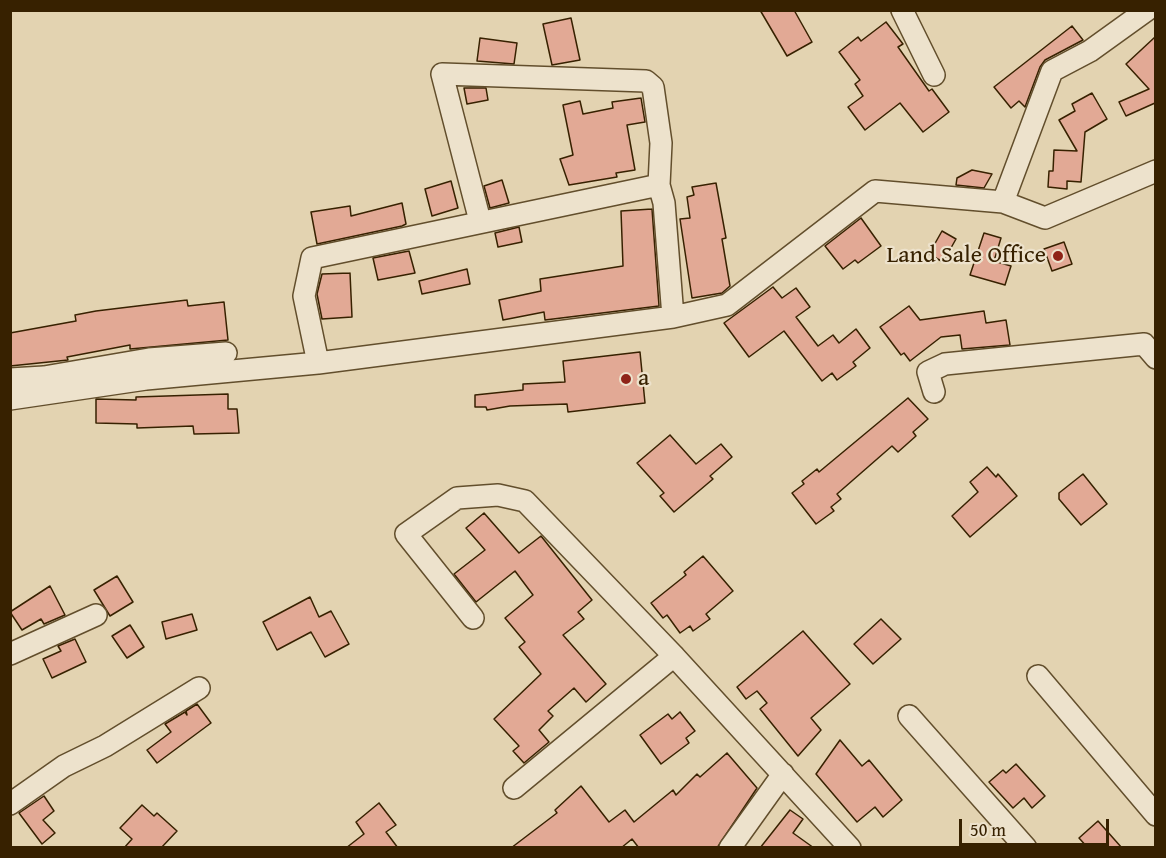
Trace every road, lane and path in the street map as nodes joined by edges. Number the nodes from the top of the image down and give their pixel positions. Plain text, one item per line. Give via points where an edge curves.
1 (902, 10) edge
2 (1147, 10) edge
3 (934, 75) dead end
4 (1155, 171) edge
5 (659, 185) junction
6 (1003, 202) junction
7 (480, 221) junction
8 (673, 317) junction
9 (226, 353) dead end
10 (1155, 358) edge
11 (318, 363) junction
12 (10, 379) edge
13 (934, 392) dead end
14 (10, 399) edge
15 (96, 615) dead end
16 (473, 618) dead end
17 (10, 654) edge
18 (675, 656) junction
19 (1038, 676) dead end
20 (199, 688) dead end
21 (909, 716) dead end
22 (783, 774) junction
23 (514, 788) dead end
24 (10, 804) edge
25 (1155, 815) edge
26 (730, 848) edge
27 (850, 848) edge
28 (1026, 848) edge

1 - 3 street
2 - 6 street via 1090,51 1052,71
4 - 6 street via 1045,218
5 - 7 street
5 - 7 street via 661,143 653,87 646,81 442,74
5 - 8 street via 664,203
6 - 8 street via 875,191 727,305
7 - 11 street via 312,258 304,296
8 - 11 street
9 - 12 street via 149,358 44,377
10 - 13 street via 1144,344 945,364 928,372
11 - 14 street via 146,379
15 - 17 street
16 - 18 street via 406,534 458,498 498,495 525,501
18 - 22 street
18 - 23 street
19 - 25 street
20 - 24 street via 105,746 64,766
21 - 28 street
22 - 26 street
22 - 27 street

